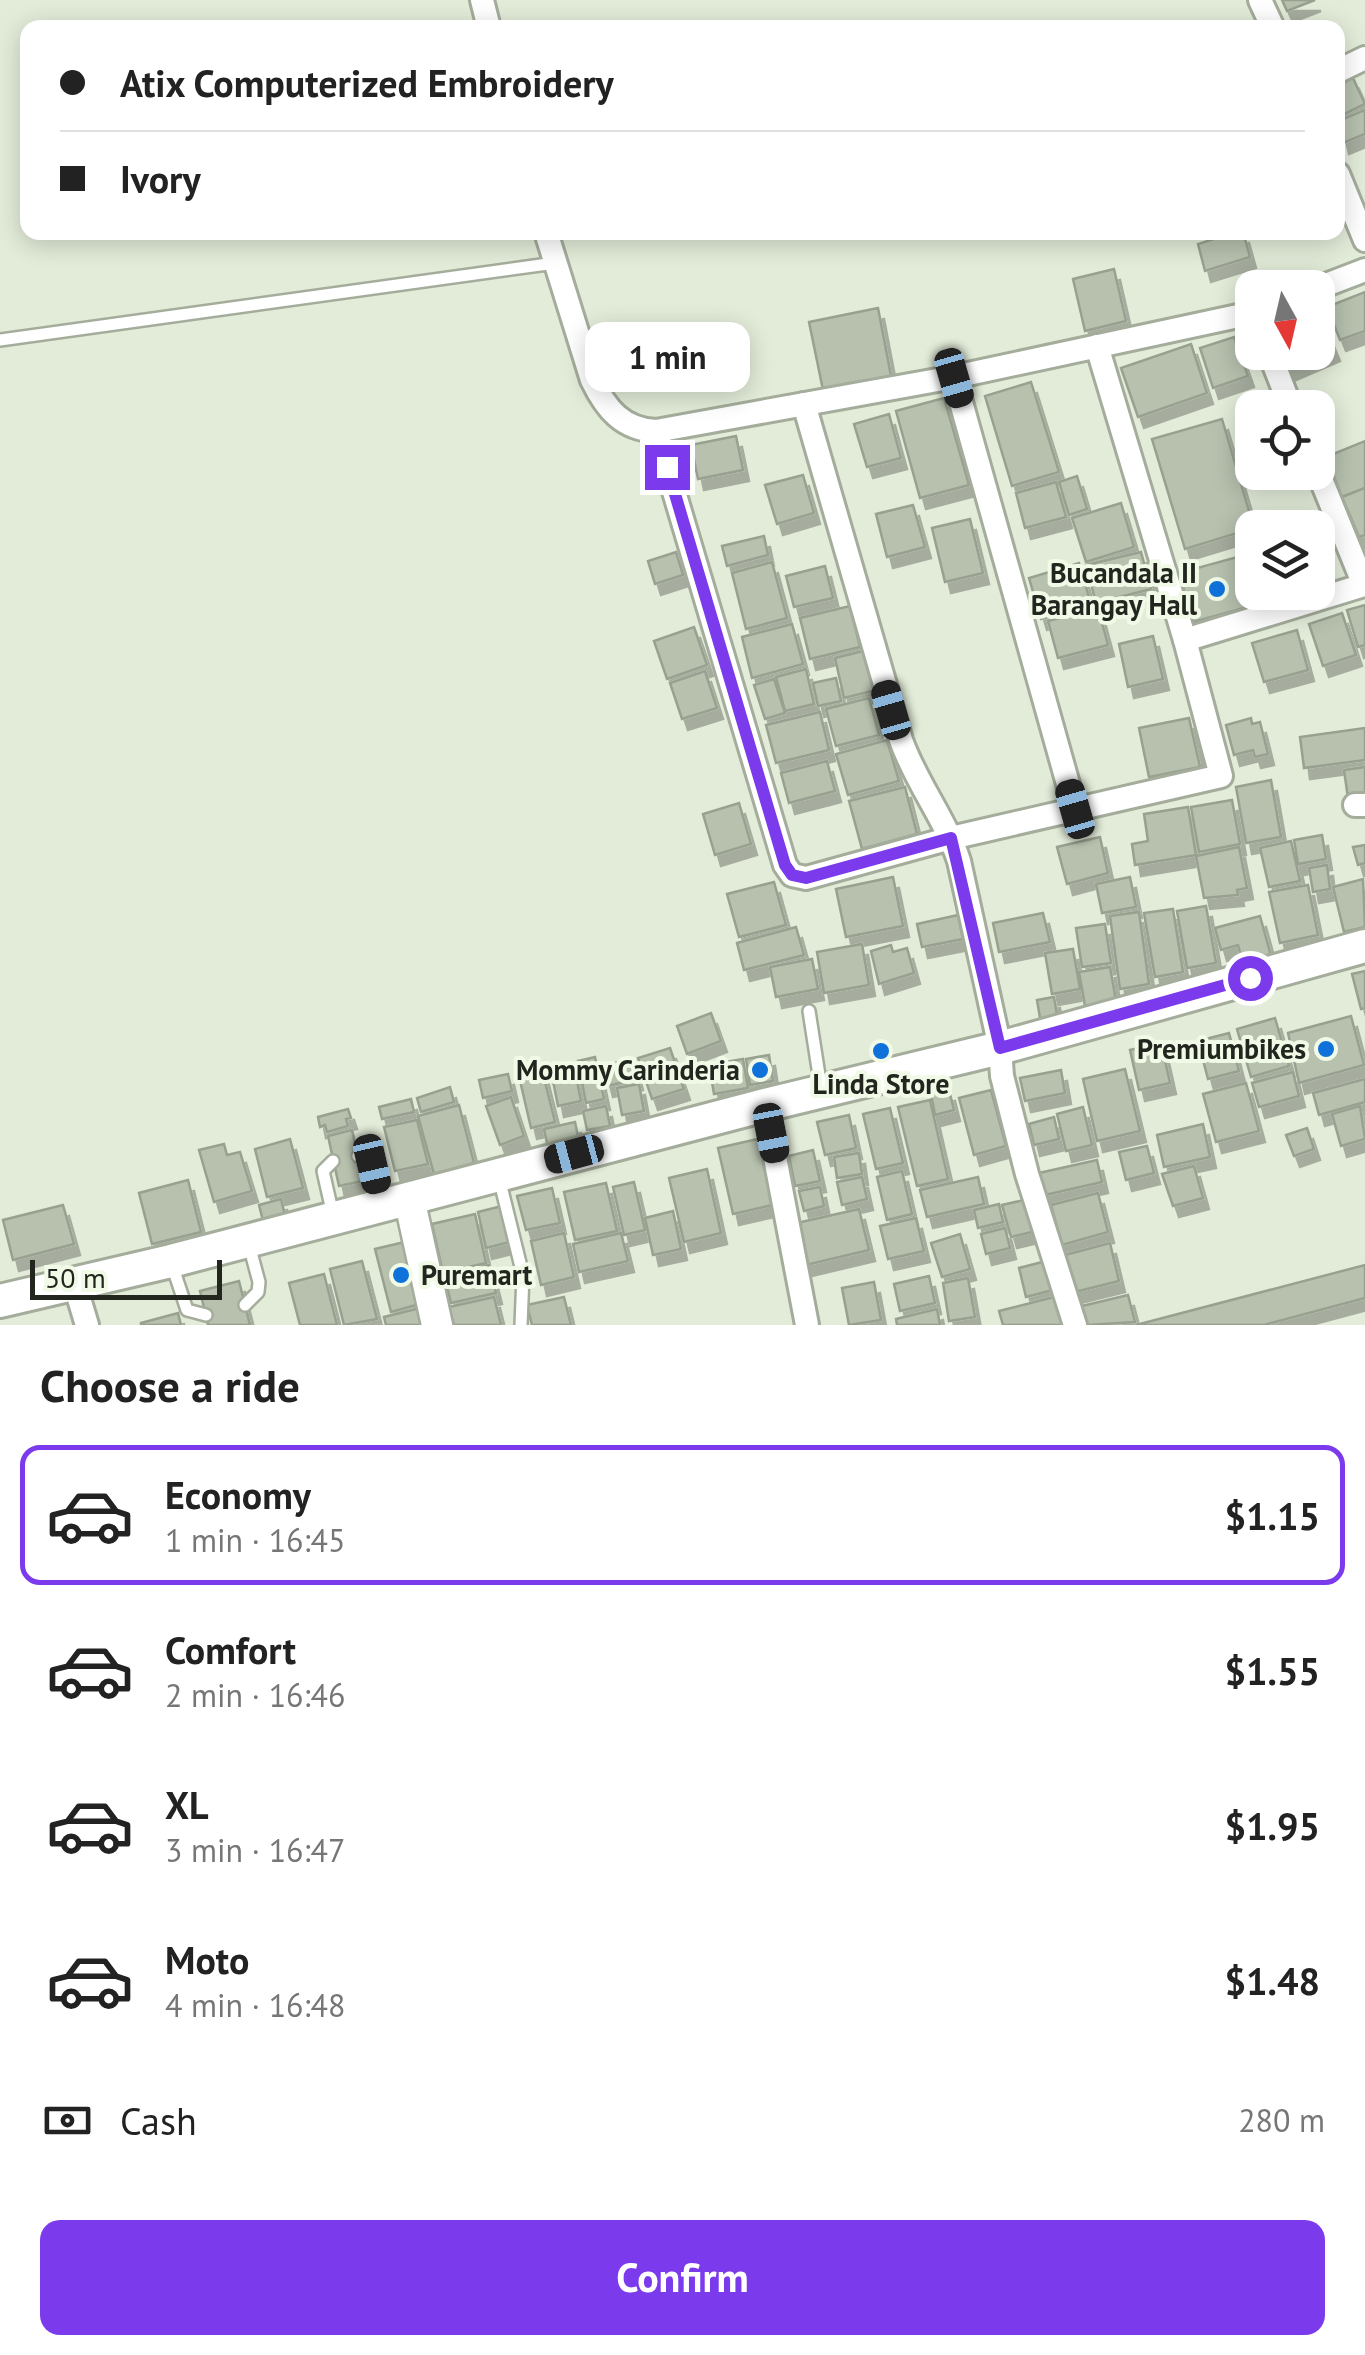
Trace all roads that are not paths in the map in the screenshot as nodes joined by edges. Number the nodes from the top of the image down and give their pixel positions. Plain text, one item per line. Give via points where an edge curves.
1 (1345, 191) edge
2 (548, 240) edge
3 (1365, 240) edge
4 (555, 262) junction
5 (1365, 270) edge
6 (1335, 281) edge
7 (1235, 317) edge
8 (0, 340) edge
9 (1097, 346) junction
10 (954, 378) junction
11 (804, 404) junction
12 (656, 431) junction
13 (1325, 490) edge
14 (1186, 640) junction
15 (1075, 809) junction
16 (951, 838) junction
17 (1365, 946) edge
18 (810, 1012) dead end
19 (1000, 1048) junction
20 (822, 1092) junction
21 (766, 1105) junction
22 (358, 1156) dead end
23 (333, 1161) dead end
24 (498, 1174) junction
25 (396, 1202) junction
26 (333, 1218) junction
27 (248, 1242) junction
28 (171, 1261) junction
29 (74, 1282) junction
30 (0, 1301) edge
31 (244, 1305) dead end
32 (206, 1315) dead end
33 (87, 1325) edge
34 (437, 1325) edge
35 (521, 1325) edge
36 (807, 1325) edge
37 (1075, 1325) edge

1 - 3 street
2 - 4 street
4 - 8 lane
4 - 12 street via 602,401 627,425
5 - 6 street
7 - 9 street
9 - 10 street
9 - 14 street
10 - 11 street
10 - 15 street
11 - 12 street
11 - 16 street via 900,740
12 - 16 street via 792,875 806,878
13 - 14 street via 1364,584
14 - 15 street via 1221,776
15 - 16 street
16 - 19 street
17 - 19 main road
18 - 20 lane
19 - 20 main road
19 - 37 street via 1027,1174
20 - 21 main road
21 - 24 main road
21 - 36 street
22 - 25 lane via 372,1164
23 - 26 lane via 323,1171
24 - 25 main road
24 - 35 lane via 523,1275
25 - 26 main road
25 - 34 street
26 - 27 main road
27 - 28 main road
27 - 31 lane via 259,1282
28 - 29 main road
28 - 32 lane via 187,1310
29 - 30 main road
29 - 33 street

